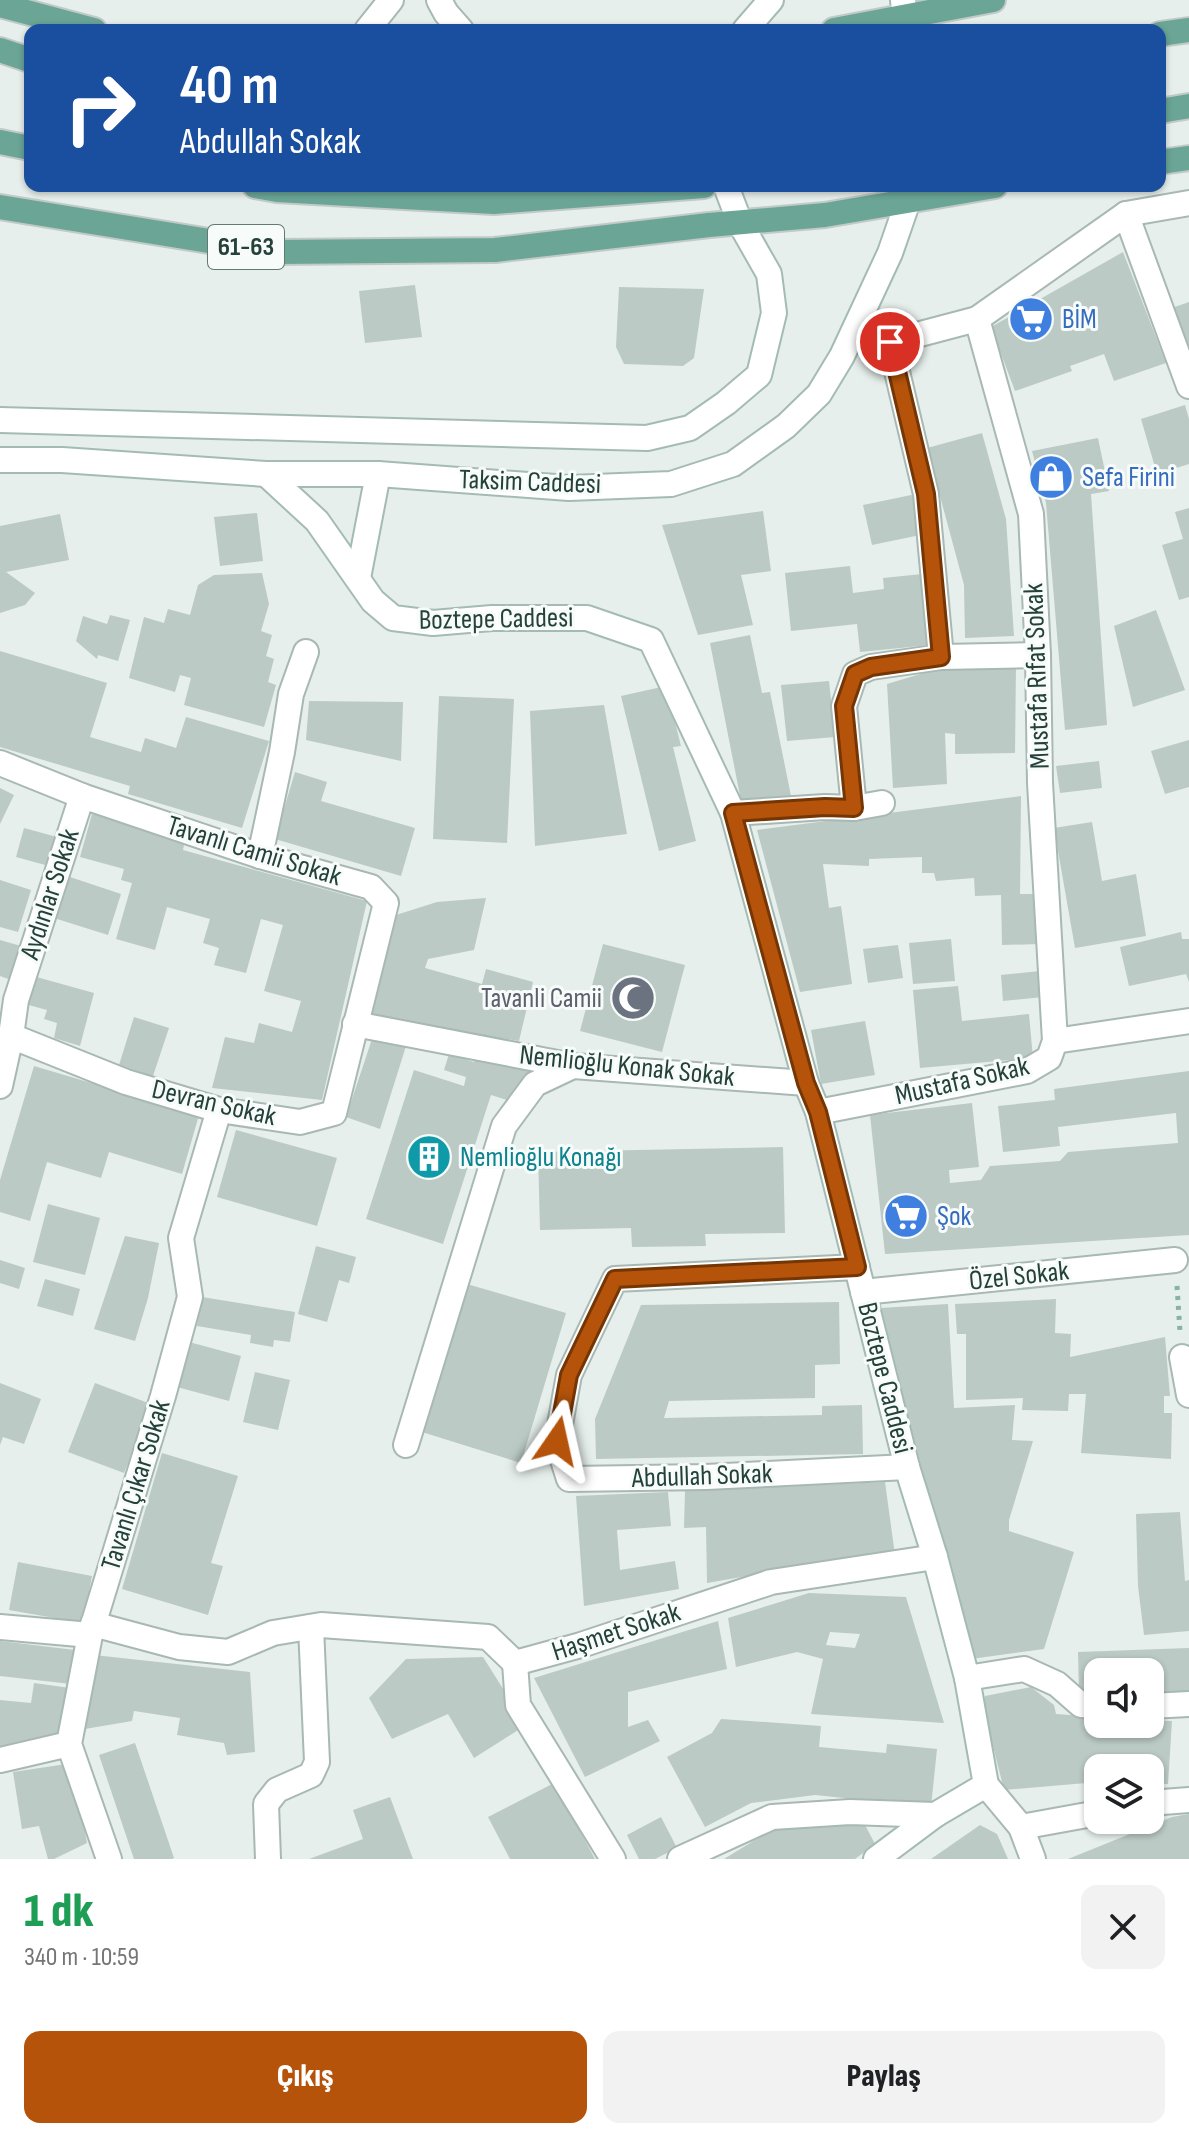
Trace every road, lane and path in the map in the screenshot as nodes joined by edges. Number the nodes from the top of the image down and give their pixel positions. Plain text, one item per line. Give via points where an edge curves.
1 (391, 0) edge
2 (439, 0) edge
3 (771, 0) edge
4 (993, 0) edge
5 (0, 5) edge
6 (905, 15) edge
7 (71, 24) edge
8 (372, 24) edge
9 (456, 24) edge
10 (750, 24) edge
11 (862, 24) edge
12 (1189, 30) edge
13 (1166, 33) edge
14 (0, 50) edge
15 (24, 58) edge
16 (1189, 106) edge
17 (1166, 110) edge
18 (0, 142) edge
19 (24, 147) edge
20 (1189, 158) edge
21 (1166, 161) edge
22 (313, 192) edge
23 (625, 192) edge
24 (728, 192) edge
25 (908, 193) edge
26 (1189, 203) edge
27 (0, 207) edge
28 (1126, 214) junction
29 (740, 223) junction
30 (977, 319) junction
31 (1189, 386) edge
32 (0, 420) edge
33 (0, 460) edge
34 (266, 474) junction
35 (378, 474) junction
36 (358, 578) junction
37 (306, 652) dead end
38 (1038, 655) junction
39 (941, 657) junction
40 (0, 763) edge
41 (82, 796) junction
42 (882, 803) dead end
43 (854, 808) junction
44 (733, 813) junction
45 (260, 856) junction
46 (1189, 1021) edge
47 (355, 1024) junction
48 (11, 1036) junction
49 (1055, 1041) junction
50 (573, 1066) junction
51 (806, 1083) junction
52 (0, 1086) edge
53 (219, 1110) junction
54 (818, 1112) junction
55 (1175, 1260) joint
56 (857, 1267) junction
57 (863, 1292) junction
58 (1182, 1357) joint
59 (1189, 1395) edge
60 (406, 1445) dead end
61 (907, 1467) junction
62 (935, 1557) junction
63 (0, 1627) edge
64 (311, 1627) junction
65 (91, 1630) junction
66 (515, 1663) junction
67 (967, 1678) junction
68 (1189, 1704) edge
69 (1084, 1705) edge
70 (1164, 1705) edge
71 (69, 1744) junction
72 (0, 1760) edge
73 (986, 1785) junction
74 (1189, 1800) edge
75 (1164, 1802) edge
76 (935, 1815) junction
77 (1084, 1816) edge
78 (1021, 1827) junction
79 (109, 1859) edge
80 (268, 1859) edge
81 (613, 1859) edge
82 (680, 1859) edge
83 (876, 1859) edge
84 (1033, 1859) edge

1 - 8 street
2 - 9 street
3 - 10 street
4 - 6 main road
5 - 7 main road
6 - 11 main road
12 - 13 main road
14 - 15 main road
16 - 17 main road
18 - 19 main road
20 - 21 main road
22 - 23 main road, 61-63 via 494,202
24 - 29 street
25 - 29 main road, 61-63 via 825,215
25 - 35 street, Taksim Caddesi via 884,266 819,394 733,464 671,484 569,488
26 - 28 street
27 - 29 main road, 61-63 via 277,252 495,250
28 - 30 street
28 - 31 street
29 - 32 street via 769,274 774,313 759,375 690,428 647,438
30 - 38 street, Mustafa Rıfat Sokak via 1031,514
30 - 39 street via 890,342 926,494
33 - 34 street, Taksim Caddesi
34 - 35 street, Taksim Caddesi
34 - 36 street, Boztepe Caddesi via 317,521
35 - 36 street
36 - 44 street, Boztepe Caddesi via 393,618 433,623 587,618 651,640
37 - 45 street via 291,694
38 - 39 street
38 - 49 street, Mustafa Rıfat Sokak
39 - 43 street via 855,674 844,706
40 - 41 street, Tavanlı Camii Sokak
41 - 45 street, Tavanlı Camii Sokak
41 - 48 street, Aydınlar Sokak via 16,1000
42 - 43 street
43 - 44 street
44 - 51 street, Boztepe Caddesi
45 - 47 street, Tavanlı Camii Sokak via 371,887 386,903
46 - 49 street, Mustafa Sokak
47 - 50 street, Nemlioğlu Konak Sokak
47 - 53 street, Devran Sokak via 334,1113 300,1122
48 - 52 street, Aydınlar Sokak
48 - 53 street, Devran Sokak via 126,1082
49 - 54 street, Mustafa Sokak via 1049,1058 1027,1071
50 - 51 street, Nemlioğlu Konak Sokak
50 - 60 street via 535,1084 504,1126
51 - 54 street, Boztepe Caddesi
53 - 65 street, Tavanlı Çıkar Sokak via 181,1238 190,1297
54 - 56 street, Boztepe Caddesi
55 - 57 street, Özel Sokak
55 - 58 path
56 - 57 street, Boztepe Caddesi
56 - 61 street, Abdullah Sokak via 615,1279 569,1375 557,1441 569,1479
57 - 61 street, Boztepe Caddesi
58 - 59 street
61 - 62 street, Boztepe Caddesi
62 - 66 street, Haşmet Sokak via 771,1582
62 - 67 street, Boztepe Caddesi
63 - 65 street
64 - 65 street via 273,1633 228,1652
64 - 66 street via 488,1637
64 - 80 street via 317,1762 311,1775 277,1790 266,1804
65 - 71 street, Tavanlı Çıkar Sokak
66 - 81 street, Haşmet Sokak via 518,1705
67 - 69 street via 1024,1669 1057,1684
67 - 73 street, Boztepe Caddesi
68 - 70 street
71 - 72 street
71 - 79 street
73 - 76 street
73 - 78 street
74 - 75 street
76 - 82 street via 850,1812 772,1817
76 - 83 street
77 - 78 street
78 - 84 street

